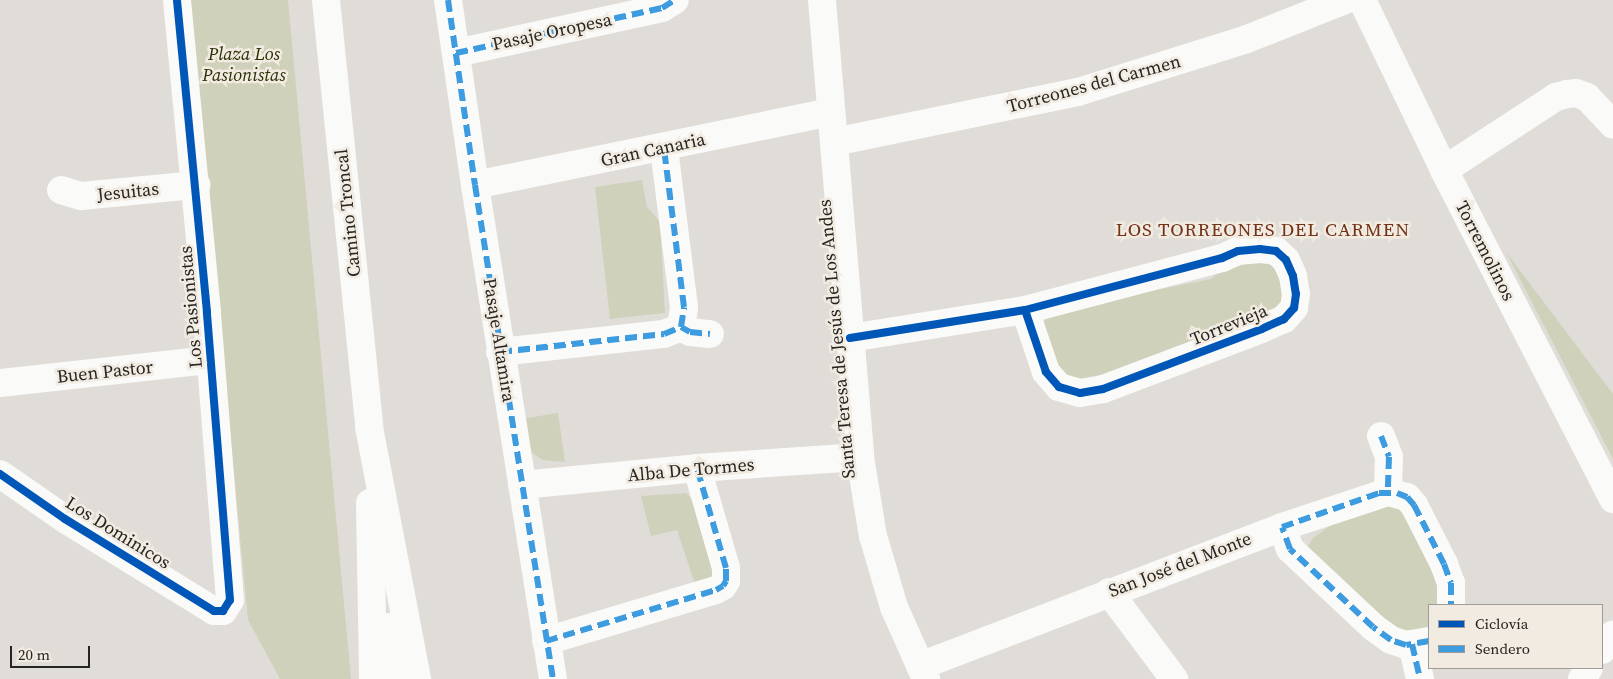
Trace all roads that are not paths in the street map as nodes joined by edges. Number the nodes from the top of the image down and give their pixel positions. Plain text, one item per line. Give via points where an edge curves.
1 (177, 0) edge
2 (326, 0) edge
3 (448, 0) edge
4 (675, 0) edge
5 (822, 0) edge
6 (1345, 0) edge
7 (1362, 0) edge
8 (456, 53) junction
9 (831, 112) junction
10 (1613, 125) edge
11 (834, 142) junction
12 (664, 148) junction
13 (1444, 170) junction
14 (196, 185) junction
15 (475, 186) junction
16 (61, 190) dead end
17 (1025, 310) junction
18 (681, 327) junction
19 (710, 334) dead end
20 (850, 338) junction
21 (500, 352) junction
22 (210, 360) junction
23 (0, 383) edge
24 (369, 427) junction
25 (1380, 436) dead end
26 (860, 457) junction
27 (697, 468) junction
28 (0, 474) edge
29 (522, 485) junction
30 (1388, 492) junction
31 (1613, 499) edge
32 (1282, 527) junction
33 (1109, 592) junction
34 (1452, 604) edge
35 (223, 611) joint
36 (1613, 634) edge
37 (546, 641) junction
38 (1421, 643) edge
39 (1603, 649) edge
40 (923, 673) edge
41 (373, 679) edge
42 (396, 679) edge
43 (417, 679) edge
44 (553, 679) edge
45 (1174, 679) edge
46 (1420, 679) edge

1 - 14 main road, Los Pasionistas
2 - 24 main road, Camino Troncal
3 - 8 main road, Pasaje Altamira
4 - 8 main road, Pasaje Oropesa via 662,8
5 - 9 main road, Santa Teresa de Jesús de Los Andes
6 - 11 main road, Torreones del Carmen via 1247,39 1078,92
7 - 13 main road, Torremolinos
8 - 15 main road, Pasaje Altamira
9 - 11 main road, Santa Teresa de Jesús de Los Andes
9 - 12 main road, Gran Canaria
10 - 13 main road via 1587,97 1567,94 1556,97
11 - 20 main road, Santa Teresa de Jesús de Los Andes
12 - 15 main road, Gran Canaria
12 - 18 main road via 684,307
13 - 31 main road, Torremolinos
14 - 16 main road, Jesuitas via 81,196
14 - 22 main road, Los Pasionistas
15 - 21 main road, Pasaje Altamira
17 - 17 main road, Torrevieja via 1238,251 1260,249 1276,251 1286,260 1296,294 1294,308 1284,319 1103,389 1080,393 1059,387 1046,372
17 - 20 main road, Torrevieja
18 - 19 main road via 690,332
18 - 21 main road via 664,334
20 - 26 main road, Santa Teresa de Jesús de Los Andes
21 - 29 main road, Pasaje Altamira
22 - 23 main road, Buen Pastor
22 - 35 main road, Los Pasionistas via 230,600
24 - 41 main road
24 - 42 main road
24 - 43 main road
25 - 30 main road via 1389,457
26 - 27 main road, Alba De Tormes
26 - 40 main road, Santa Teresa de Jesús de Los Andes via 873,536 894,607
27 - 29 main road, Alba De Tormes
27 - 37 main road via 726,568 723,586
28 - 35 main road, Los Dominicos via 65,519 214,611
29 - 37 main road, Pasaje Altamira
30 - 32 main road, San José del Monte
30 - 34 main road via 1407,497 1414,505 1444,564 1451,583
32 - 33 main road, San José del Monte
32 - 38 main road via 1290,549 1374,627 1391,640 1406,645
33 - 40 main road, San José del Monte
33 - 45 main road
36 - 39 main road
37 - 44 main road, Pasaje Altamira
38 - 46 main road

